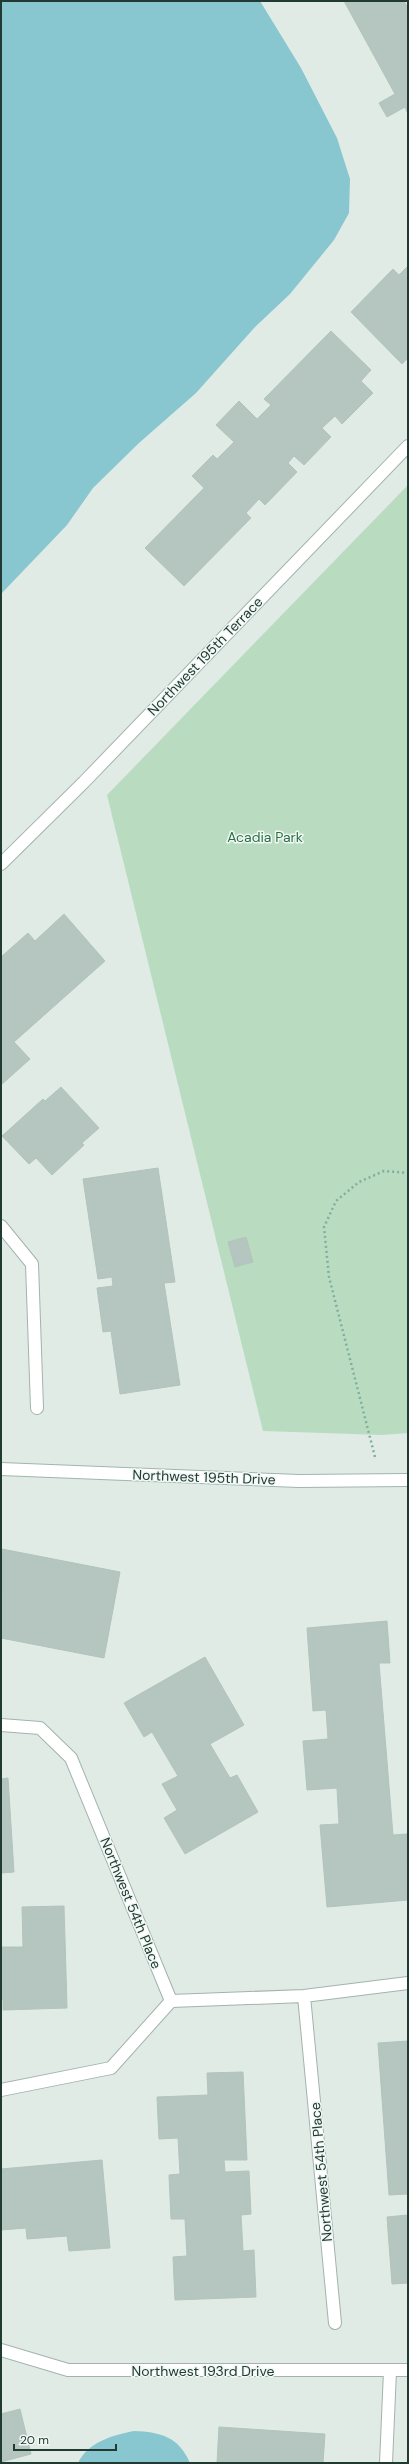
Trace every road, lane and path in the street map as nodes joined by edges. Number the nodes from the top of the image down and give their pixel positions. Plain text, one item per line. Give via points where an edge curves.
1 (408, 446) edge
2 (1, 864) edge
3 (408, 1173) edge
4 (1, 1226) edge
5 (37, 1408) dead end
6 (1, 1469) edge
7 (381, 1480) junction
8 (408, 1480) edge
9 (1, 1725) edge
10 (408, 1983) edge
11 (304, 1996) junction
12 (171, 2001) junction
13 (1, 2090) edge
14 (335, 2323) dead end
15 (1, 2350) edge
16 (408, 2370) edge
17 (390, 2372) junction
18 (386, 2463) edge

1 - 2 street, Northwest 195th Terrace via 84,782
3 - 7 path via 384,1171 359,1182 336,1201 324,1227 329,1277
4 - 5 street via 32,1264
6 - 7 street, Northwest 195th Drive via 298,1481
7 - 8 street, Northwest 195th Drive
9 - 12 street, Northwest 54th Place via 40,1728 71,1758
10 - 11 street
11 - 12 street
11 - 14 street, Northwest 54th Place
12 - 13 street via 111,2068
15 - 17 street, Northwest 193rd Drive via 68,2370
16 - 17 street, Northwest 193rd Drive
17 - 18 street

